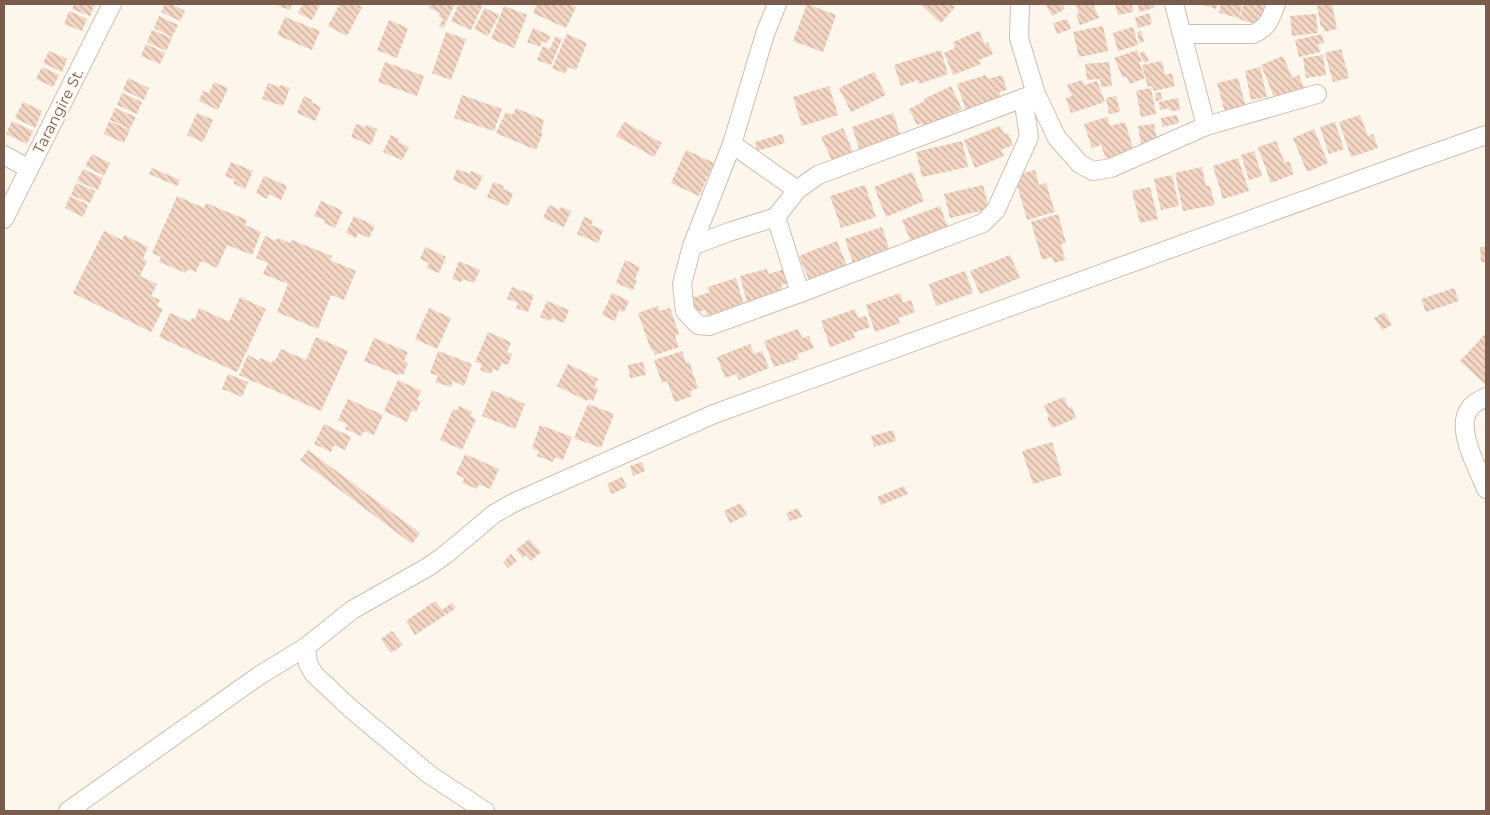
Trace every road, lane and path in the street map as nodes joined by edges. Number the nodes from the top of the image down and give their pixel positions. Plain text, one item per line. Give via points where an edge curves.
1 (112, 4) edge
2 (777, 4) edge
3 (1020, 4) edge
4 (1174, 4) edge
5 (1276, 4) edge
6 (1182, 34) junction
7 (1317, 94) dead end
8 (1030, 96) junction
9 (1206, 126) junction
10 (1486, 135) edge
11 (732, 144) junction
12 (4, 155) edge
13 (29, 169) junction
14 (797, 190) junction
15 (776, 217) junction
16 (4, 218) edge
17 (692, 246) junction
18 (800, 293) junction
19 (1486, 397) edge
20 (1486, 489) edge
21 (306, 647) junction
22 (68, 811) edge
23 (485, 811) edge

1 - 13 street, Tarangire St.
2 - 11 street
3 - 8 street via 1019,38
4 - 6 street
5 - 6 street via 1270,21 1262,31 1253,34
6 - 9 street
7 - 9 street
8 - 9 street via 1058,138 1080,164 1092,170 1111,168
8 - 14 street via 818,175
8 - 18 street via 1029,137 996,210 983,223
10 - 21 street via 714,414 513,503 494,514 445,555 352,610
11 - 14 street
11 - 17 street
12 - 13 street
13 - 16 street, Tarangire St.
14 - 15 street
15 - 17 street
15 - 18 street
17 - 18 street via 682,284 686,311 698,325 709,326
19 - 20 street via 1470,407 1464,420 1465,438
21 - 22 street via 260,675
21 - 23 street via 308,664 314,674 350,708 430,775

